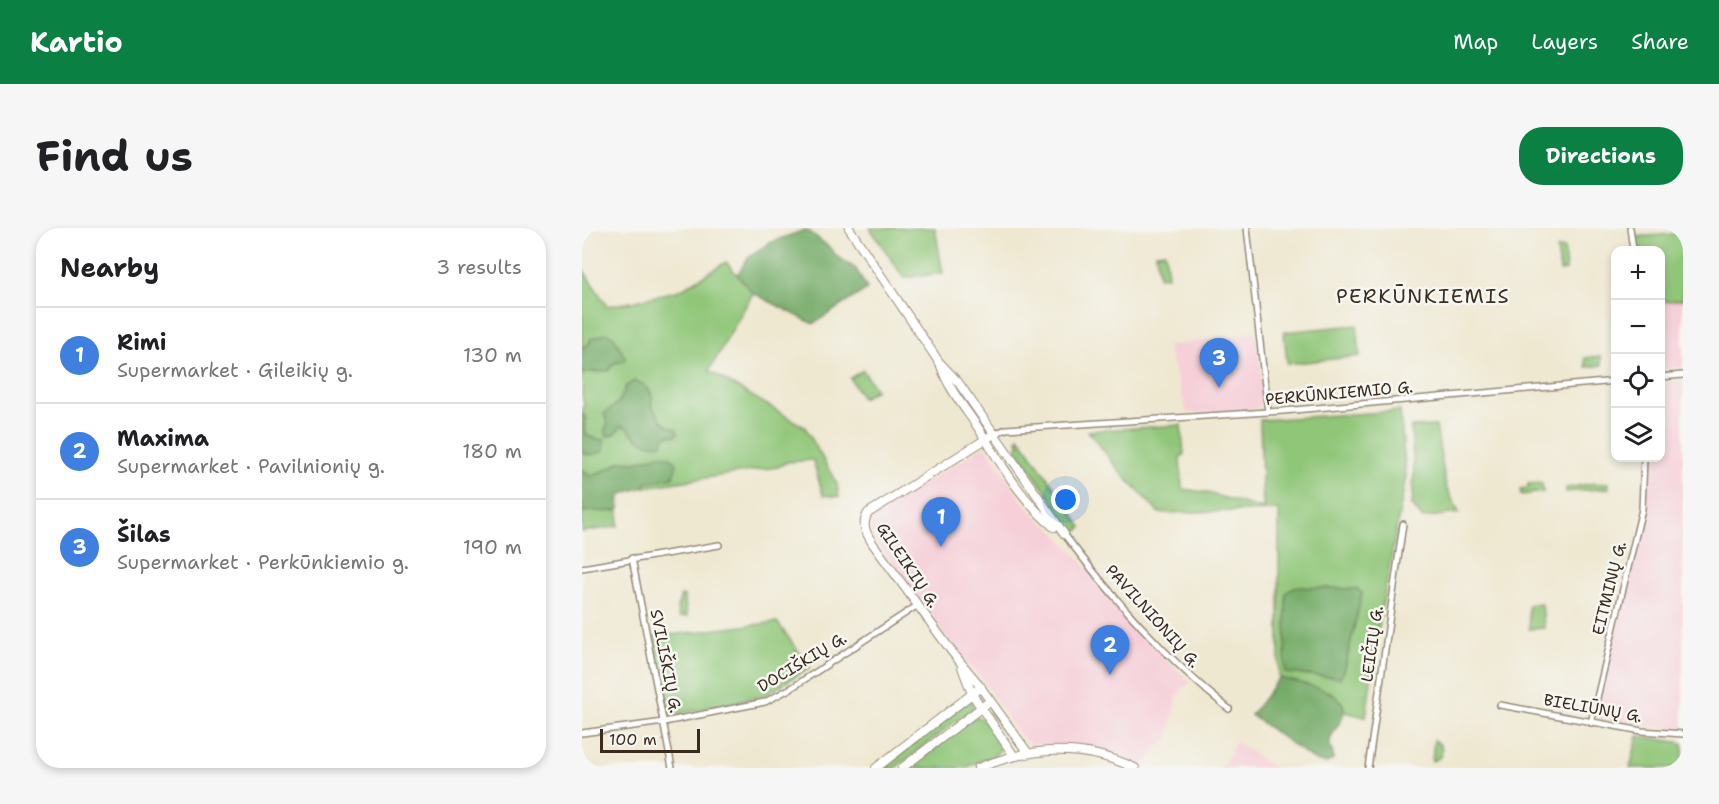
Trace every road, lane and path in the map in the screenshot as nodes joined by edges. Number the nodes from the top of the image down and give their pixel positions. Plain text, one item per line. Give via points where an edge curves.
1 (847, 228) edge
2 (1247, 228) edge
3 (1630, 228) edge
4 (1632, 246) edge
5 (939, 362) junction
6 (1683, 375) edge
7 (1665, 377) edge
8 (1611, 381) edge
9 (1268, 412) junction
10 (994, 434) junction
11 (986, 440) junction
12 (1644, 462) edge
13 (1403, 524) dead end
14 (1064, 534) junction
15 (718, 545) dead end
16 (632, 558) junction
17 (582, 568) edge
18 (918, 605) junction
19 (960, 664) junction
20 (981, 687) junction
21 (972, 694) junction
22 (990, 701) junction
23 (1500, 705) dead end
24 (982, 708) junction
25 (1228, 710) dead end
26 (664, 722) junction
27 (1591, 723) junction
28 (582, 733) edge
29 (1683, 734) edge
30 (1028, 753) junction
31 (1014, 756) junction
32 (672, 768) edge
33 (876, 768) edge
34 (902, 768) edge
35 (978, 768) edge
36 (1135, 768) edge
37 (1368, 768) edge

1 - 5 street, PAVILNIONIŲ G.
2 - 9 street
3 - 4 street
5 - 10 street, PAVILNIONIŲ G.
5 - 11 street, PAVILNIONIŲ G.
6 - 7 street
8 - 9 street, PERKŪNKIEMIO G.
9 - 10 street, PERKŪNKIEMIO G. via 1006,429
10 - 11 street, GILEIKIŲ G.
10 - 14 street, PAVILNIONIŲ G.
11 - 14 street, PAVILNIONIŲ G. via 1033,507
11 - 18 street, GILEIKIŲ G. via 868,513 865,519 865,530
12 - 27 street, EITMINŲ G. via 1642,509
13 - 37 street, LEIČIŲ G.
14 - 25 street, PAVILNIONIŲ G. via 1139,626
15 - 16 street
16 - 17 street
16 - 26 street, SVILIŠKIŲ G.
18 - 19 street, GILEIKIŲ G.
18 - 26 street, DOCIŠKIŲ G. via 765,702
19 - 20 street, GILEIKIŲ G.
19 - 21 street, GILEIKIŲ G.
20 - 21 street
20 - 22 street, GILEIKIŲ G.
21 - 24 street, GILEIKIŲ G.
21 - 33 street
22 - 24 street
22 - 30 street, GILEIKIŲ G.
23 - 27 street, BIELIŪNŲ G.
24 - 31 street, GILEIKIŲ G.
24 - 34 street
26 - 28 street, DOCIŠKIŲ G.
26 - 32 street, SVILIŠKIŲ G.
27 - 29 street, BIELIŪNŲ G.
30 - 31 street
30 - 36 street via 1087,753
31 - 35 street

